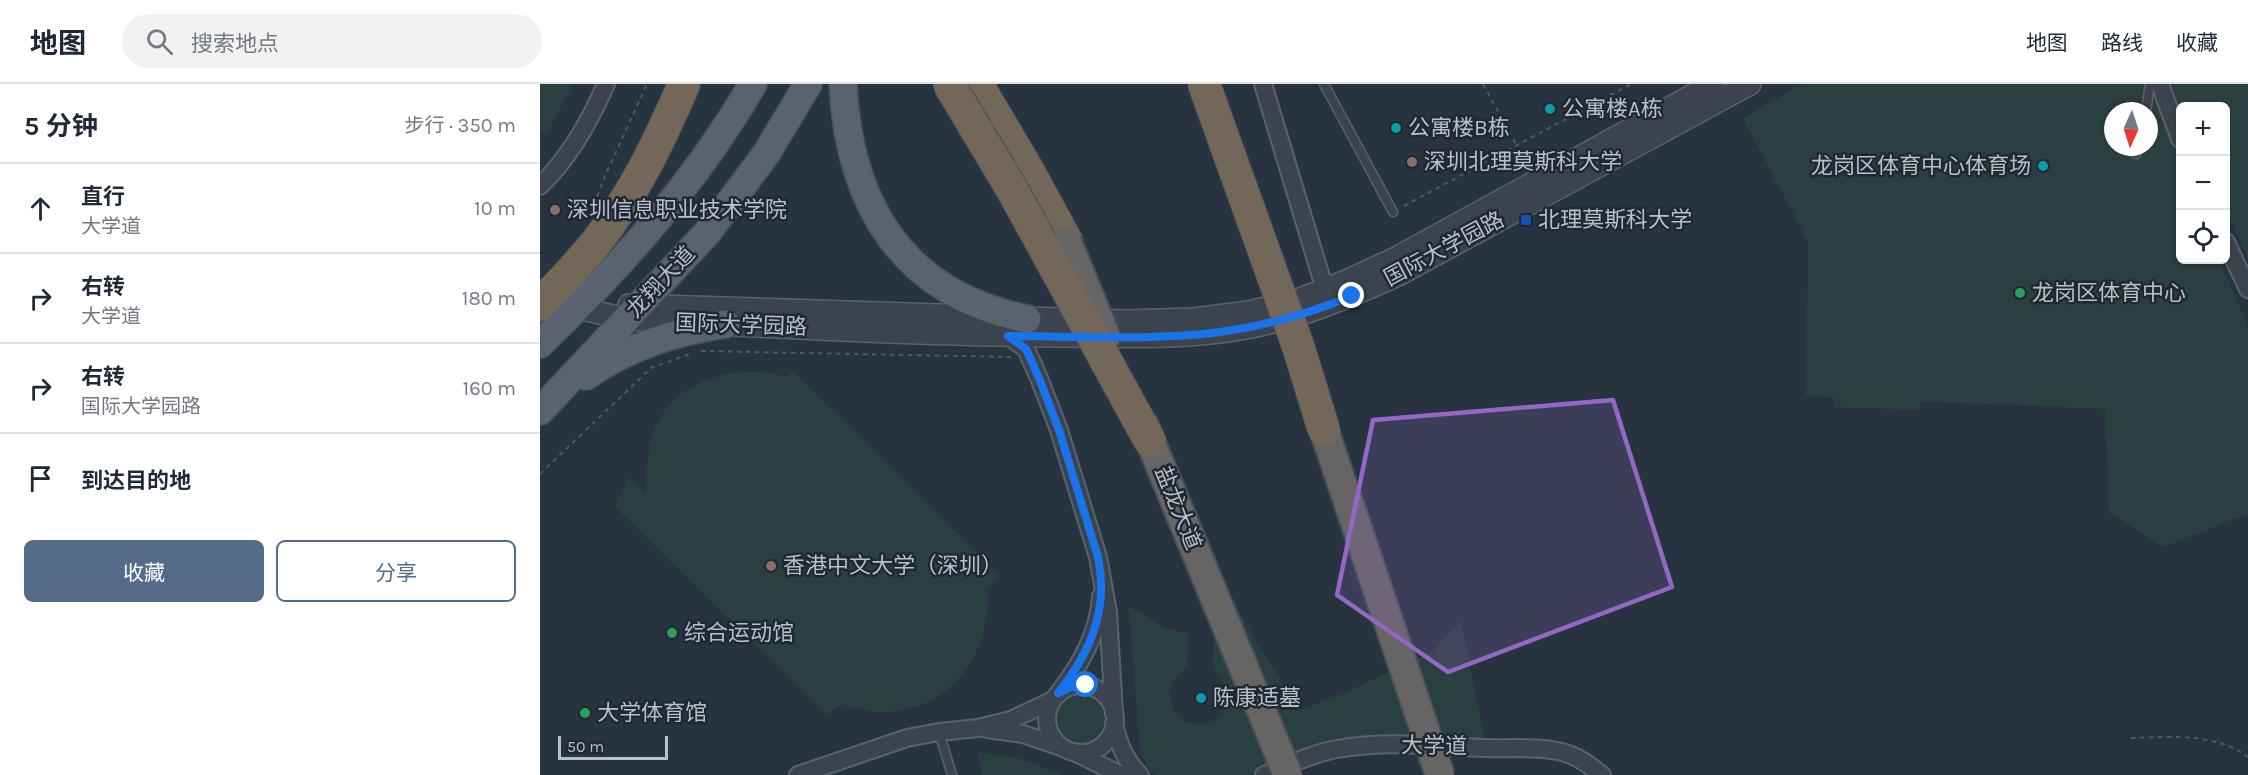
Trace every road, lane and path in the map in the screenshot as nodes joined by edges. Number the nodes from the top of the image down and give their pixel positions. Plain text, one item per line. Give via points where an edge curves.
1 (606, 84) edge
2 (646, 84) edge
3 (684, 84) edge
4 (753, 84) edge
5 (808, 84) edge
6 (843, 84) edge
7 (949, 84) edge
8 (977, 84) edge
9 (1204, 84) edge
10 (1263, 84) edge
11 (1324, 84) edge
12 (1483, 84) edge
13 (1631, 84) edge
14 (1713, 84) edge
15 (1750, 84) edge
16 (2150, 84) edge
17 (2160, 84) edge
18 (1693, 97) edge
19 (2147, 102) edge
20 (2176, 126) edge
21 (1517, 146) junction
22 (540, 186) edge
23 (594, 207) dead end
24 (1393, 212) joint
25 (1066, 242) joint
26 (2230, 250) edge
27 (2248, 288) edge
28 (1327, 297) junction
29 (540, 305) edge
30 (578, 308) junction
31 (633, 312) junction
32 (726, 324) junction
33 (1018, 327) junction
34 (540, 344) edge
35 (1030, 357) junction
36 (545, 406) edge
37 (1324, 430) joint
38 (1150, 441) junction
39 (540, 474) edge
40 (1101, 574) junction
41 (1054, 697) junction
42 (1114, 719) junction
43 (978, 728) junction
44 (939, 732) junction
45 (2130, 738) dead end
46 (1068, 750) junction
47 (2248, 757) edge
48 (798, 775) edge
49 (952, 775) edge
50 (1121, 775) edge
51 (1140, 775) edge
52 (1264, 775) edge
53 (1288, 775) edge
54 (1440, 775) edge
55 (1602, 775) edge

1 - 22 street via 574,143
2 - 23 path
3 - 29 highway via 629,195 594,245
4 - 30 main road, 龙翔大道 via 666,210
5 - 31 main road, 龙翔大道 via 736,197
6 - 33 main road via 844,111 857,172 876,219 923,270
7 - 38 highway, bridge
8 - 25 highway
9 - 37 highway, bridge
10 - 28 street
11 - 24 lane
12 - 21 path
13 - 21 path
14 - 18 street, 国际大学园路
15 - 18 street, 国际大学园路
16 - 19 lane
17 - 20 street
18 - 28 street, 国际大学园路 via 1400,274
21 - 24 path
25 - 38 highway, 盐龙大道, bridge
26 - 27 street
28 - 33 street, 国际大学园路 via 1225,316
30 - 31 street, 国际大学园路
30 - 34 main road, 龙翔大道
31 - 32 street, 国际大学园路
31 - 33 street, 国际大学园路
31 - 36 main road, 龙翔大道
32 - 33 street, 国际大学园路
32 - 36 main road via 671,334 634,348 606,362
33 - 35 street
35 - 39 path via 697,351 651,368
35 - 40 street via 1059,430
37 - 54 highway, bridge
38 - 53 highway, 盐龙大道, bridge
40 - 41 street via 1092,639 1083,660
40 - 42 street via 1108,612
41 - 42 street via 1076,685 1096,688 1111,703
41 - 43 street via 1011,720
41 - 46 street via 1047,720 1049,731
42 - 46 street via 1111,735 1104,743 1085,752
42 - 51 street via 1120,746
43 - 44 street
43 - 46 street via 1023,734
44 - 48 street via 907,738
44 - 49 lane
45 - 47 path via 2200,738
46 - 50 street
52 - 55 street, 大学道 via 1336,749 1390,745 1563,752

